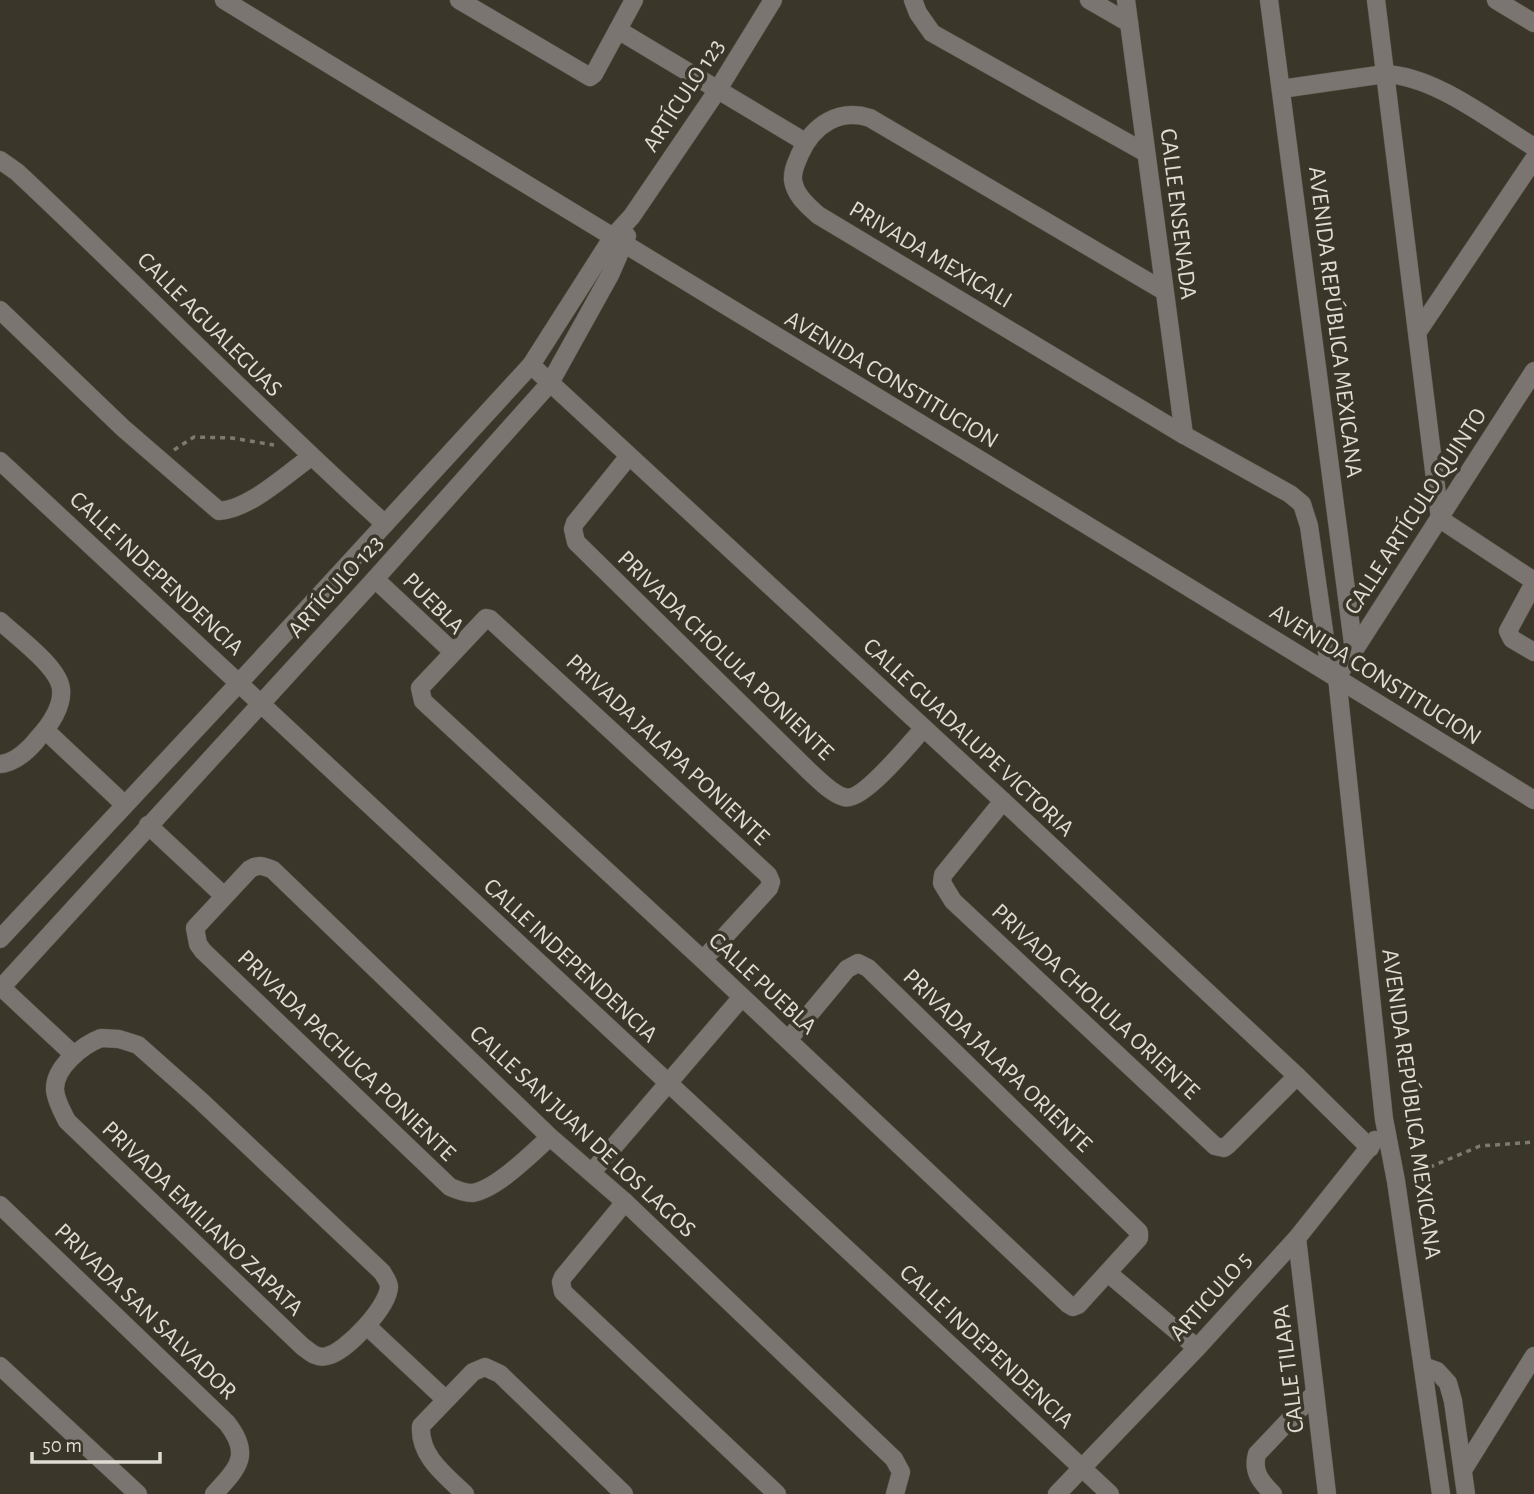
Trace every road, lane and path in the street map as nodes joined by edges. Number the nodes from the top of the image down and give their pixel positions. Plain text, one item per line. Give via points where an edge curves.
1 (224, 0) edge
2 (459, 0) edge
3 (634, 0) edge
4 (773, 0) edge
5 (913, 0) edge
6 (1089, 0) edge
7 (1126, 0) edge
8 (1269, 0) edge
9 (1376, 0) edge
10 (1496, 0) edge
11 (1129, 23) junction
12 (1534, 23) edge
13 (618, 30) junction
14 (1385, 74) junction
15 (1281, 89) junction
16 (717, 91) junction
17 (805, 142) junction
18 (1534, 147) edge
19 (1146, 153) junction
20 (1534, 159) edge
21 (0, 160) edge
22 (618, 242) junction
23 (1164, 291) junction
24 (0, 310) edge
25 (1419, 330) junction
26 (531, 365) junction
27 (1534, 371) edge
28 (550, 383) junction
29 (1184, 435) junction
30 (307, 453) junction
31 (155, 456) junction
32 (629, 456) junction
33 (0, 461) edge
34 (1440, 520) junction
35 (385, 524) junction
36 (375, 579) junction
37 (1534, 582) edge
38 (0, 621) edge
39 (1354, 651) junction
40 (453, 652) junction
41 (1534, 652) edge
42 (1333, 675) junction
43 (239, 683) junction
44 (420, 694) joint
45 (260, 703) junction
46 (924, 728) junction
47 (46, 730) junction
48 (0, 764) edge
49 (1534, 800) edge
50 (1003, 801) junction
51 (125, 805) junction
52 (148, 825) junction
53 (223, 895) junction
54 (0, 939) edge
55 (703, 960) junction
56 (1, 988) edge
57 (742, 997) junction
58 (788, 1040) junction
59 (74, 1055) junction
60 (1297, 1076) junction
61 (667, 1083) junction
62 (1384, 1119) junction
63 (550, 1137) junction
64 (1534, 1142) edge
65 (1370, 1148) junction
66 (592, 1172) junction
67 (1396, 1181) junction
68 (625, 1202) junction
69 (0, 1205) edge
70 (1297, 1237) junction
71 (1108, 1273) junction
72 (367, 1326) junction
73 (1197, 1348) junction
74 (1534, 1356) edge
75 (0, 1366) edge
76 (1423, 1366) junction
77 (1315, 1393) junction
78 (445, 1399) junction
79 (1083, 1468) junction
80 (1463, 1470) junction
81 (138, 1494) edge
82 (214, 1494) edge
83 (465, 1494) edge
84 (624, 1494) edge
85 (777, 1494) edge
86 (895, 1494) edge
87 (1057, 1494) edge
88 (1110, 1494) edge
89 (1273, 1494) edge
90 (1327, 1494) edge
91 (1441, 1494) edge
92 (1466, 1494) edge

1 - 22 street, AVENIDA CONSTITUCION
2 - 13 street via 590,77
3 - 13 street
4 - 16 street, ARTÍCULO 123
5 - 19 street via 932,33
6 - 11 street
7 - 11 street, CALLE ENSENADA
8 - 15 street, AVENIDA REPÚBLICA MEXICANA
9 - 14 street
10 - 12 street
11 - 19 street, CALLE ENSENADA
13 - 16 street
14 - 15 street
14 - 18 street via 1420,81
14 - 25 street
15 - 39 street, AVENIDA REPÚBLICA MEXICANA
16 - 17 street
16 - 22 street, ARTÍCULO 123
17 - 23 street, PRIVADA MEXICALI via 838,115 870,118
17 - 29 street, PRIVADA MEXICALI via 793,178 805,204 818,215
19 - 23 street, CALLE ENSENADA
20 - 25 street
21 - 30 street, CALLE AGUALEGUAS via 121,270
22 - 26 street, ARTÍCULO 123
22 - 28 street, ARTÍCULO 123
22 - 42 street, AVENIDA CONSTITUCION
23 - 29 street, CALLE ENSENADA
24 - 31 street
25 - 34 street
26 - 28 street, CALLE GUADALUPE VICTORIA
26 - 35 street, ARTÍCULO 123
27 - 34 street, CALLE ARTÍCULO QUINTO
28 - 32 street, CALLE GUADALUPE VICTORIA
28 - 36 street, ARTÍCULO 123
29 - 42 street, PRIVADA MEXICALI via 1301,504 1309,526
30 - 31 path via 232,438 194,437
30 - 31 street via 244,505 219,511
30 - 35 street, CALLE AGUALEGUAS
32 - 46 street, CALLE GUADALUPE VICTORIA
32 - 46 street, PRIVADA CHOLULA PONIENTE via 575,523 576,542 808,771 841,796 852,797 865,790
33 - 43 street, CALLE INDEPENDENCIA
34 - 37 street
34 - 39 street, CALLE ARTÍCULO QUINTO
35 - 43 street, ARTÍCULO 123
36 - 40 street, PUEBLA
36 - 45 street, ARTÍCULO 123
37 - 41 street via 1508,634
38 - 47 street via 45,662 61,686 58,708
39 - 42 street, CALLE ARTÍCULO QUINTO
40 - 44 street, PUEBLA via 420,688
40 - 55 street, PRIVADA JALAPA PONIENTE via 480,621 490,619 768,875 769,888
42 - 49 street, AVENIDA CONSTITUCION
42 - 62 street, AVENIDA REPÚBLICA MEXICANA
43 - 45 street, CALLE INDEPENDENCIA
43 - 51 street, ARTÍCULO 123
44 - 55 street, CALLE PUEBLA
45 - 52 street, ARTÍCULO 123
45 - 61 street, CALLE INDEPENDENCIA
46 - 50 street, CALLE GUADALUPE VICTORIA
47 - 48 street via 27,750
47 - 51 street
50 - 60 street, CALLE GUADALUPE VICTORIA
50 - 60 street, PRIVADA CHOLULA ORIENTE via 943,875 947,893 983,929 1215,1146 1228,1145
51 - 54 street, ARTÍCULO 123
52 - 53 street
52 - 56 street, ARTÍCULO 123
53 - 63 street, CALLE SAN JUAN DE LOS LAGOS via 256,866 273,870
53 - 63 street, PRIVADA PACHUCA PONIENTE via 195,928 203,951 450,1187 474,1193 489,1186
55 - 57 street, CALLE PUEBLA
56 - 59 street
57 - 58 street, CALLE PUEBLA
57 - 61 street
58 - 71 street, CALLE PUEBLA via 1068,1304 1078,1305
58 - 71 street, PRIVADA JALAPA ORIENTE via 847,969 858,963 868,968 1139,1232 1139,1238
59 - 72 street, PRIVADA EMILIANO ZAPATA via 101,1038 138,1045 201,1101 382,1272 389,1287
59 - 72 street, PRIVADA EMILIANO ZAPATA via 55,1088 67,1121 302,1346 318,1357 328,1356
60 - 65 street, CALLE GUADALUPE VICTORIA
61 - 66 street
61 - 79 street, CALLE INDEPENDENCIA
62 - 65 street, ARTICULO 5
62 - 67 street, AVENIDA REPÚBLICA MEXICANA
63 - 66 street, CALLE SAN JUAN DE LOS LAGOS
64 - 67 path via 1480,1146
65 - 70 street, ARTICULO 5
66 - 68 street, CALLE SAN JUAN DE LOS LAGOS
67 - 76 street, AVENIDA REPÚBLICA MEXICANA
68 - 85 street via 563,1277 563,1292
68 - 86 street, CALLE SAN JUAN DE LOS LAGOS via 898,1464 901,1472
69 - 82 street, PRIVADA SAN SALVADOR via 228,1423 242,1448 239,1462
70 - 73 street, ARTICULO 5
70 - 77 street, CALLE TILAPA
71 - 73 street
72 - 78 street
73 - 79 street, ARTICULO 5
74 - 80 street
75 - 81 street
76 - 80 street via 1437,1371 1448,1383
76 - 91 street, AVENIDA REPÚBLICA MEXICANA
77 - 89 street via 1257,1454 1254,1465
77 - 90 street, CALLE TILAPA
78 - 83 street via 421,1426 420,1436 434,1464
78 - 84 street via 473,1373 489,1367
79 - 87 street, ARTICULO 5
79 - 88 street, CALLE INDEPENDENCIA
80 - 92 street

